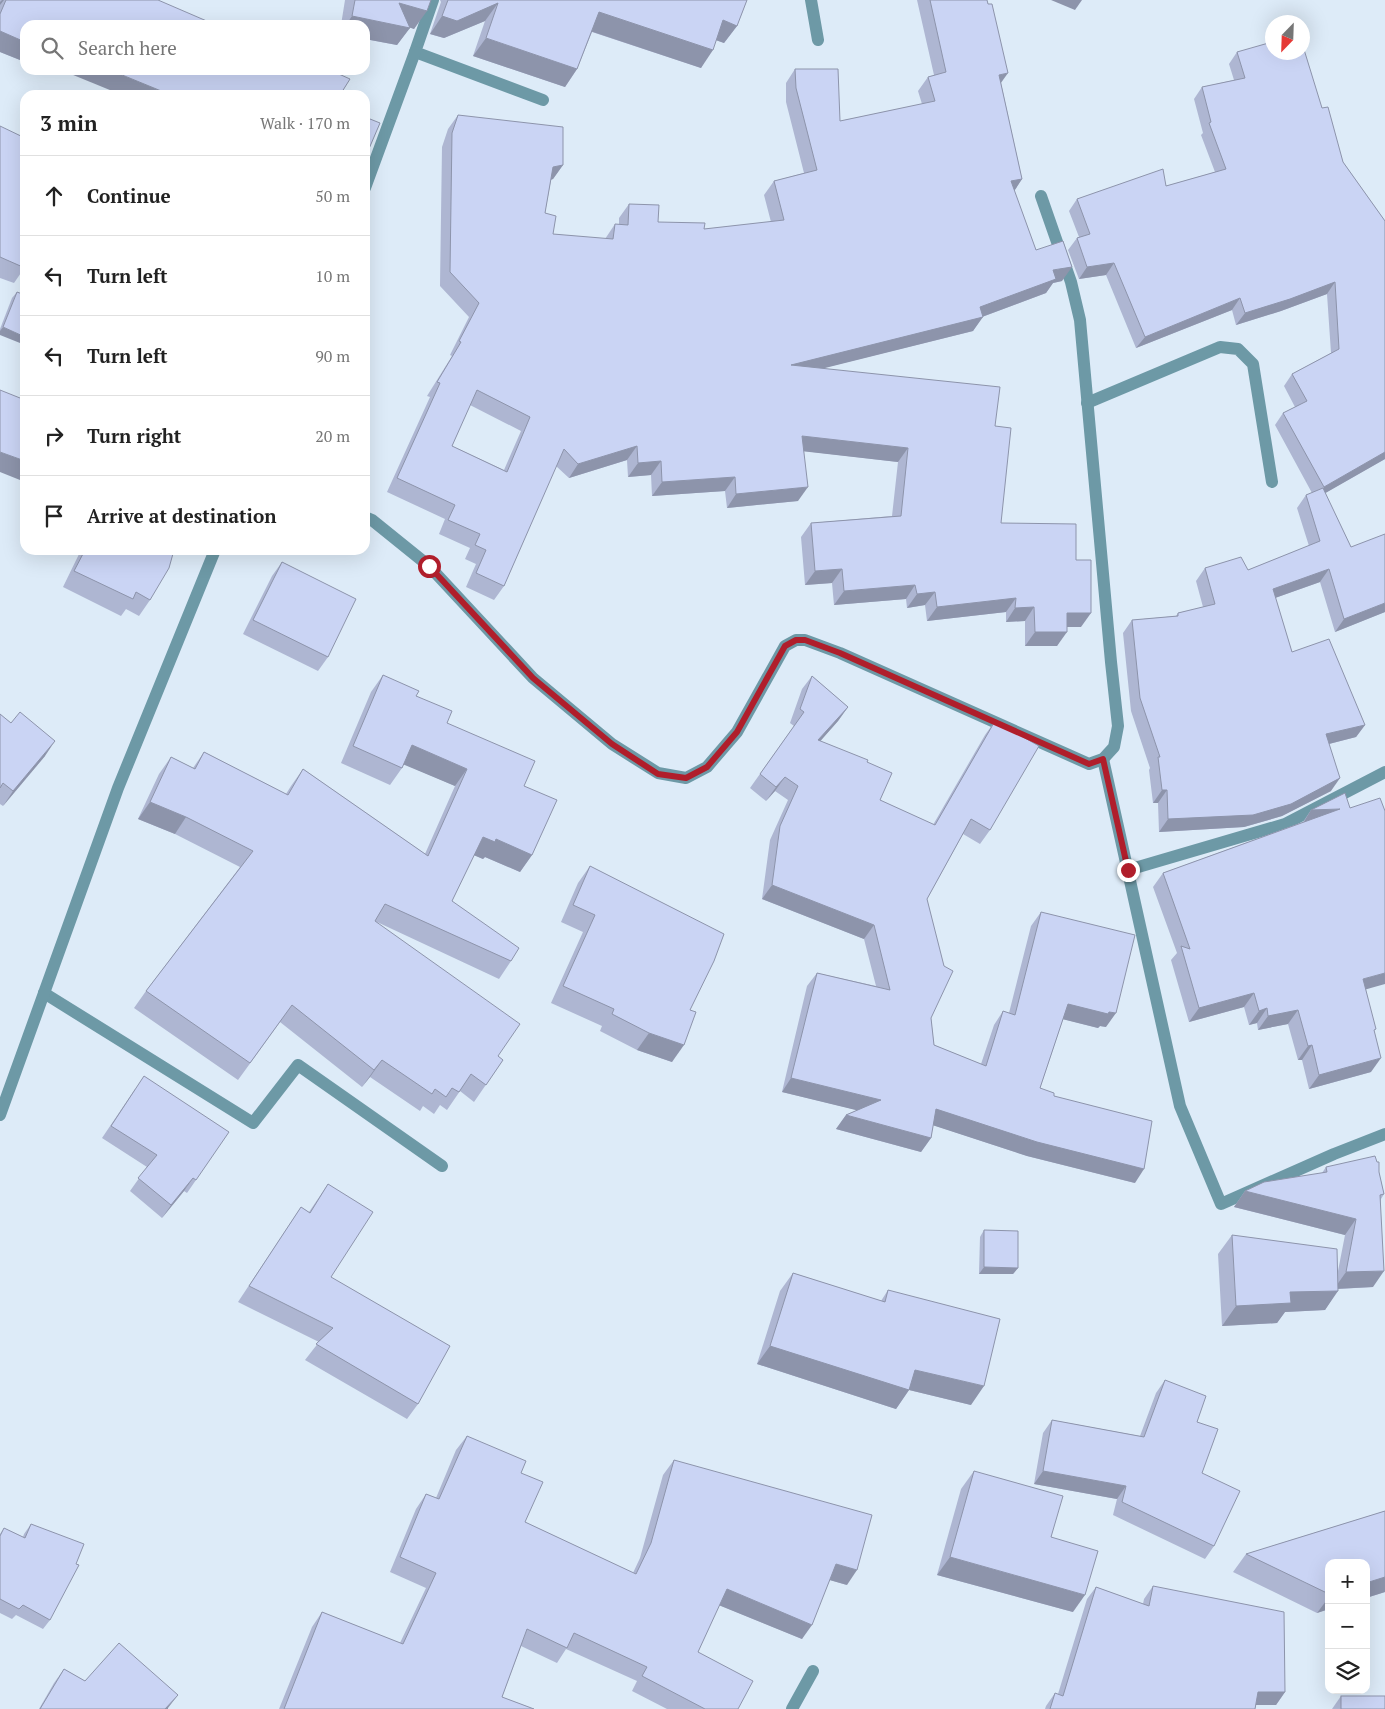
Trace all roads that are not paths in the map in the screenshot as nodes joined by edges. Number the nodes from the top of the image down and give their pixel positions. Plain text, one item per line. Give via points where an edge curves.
1 (432, 0) edge
2 (811, 0) edge
3 (818, 40) dead end
4 (416, 52) junction
5 (542, 100) dead end
6 (370, 175) edge
7 (1041, 196) dead end
8 (1087, 403) junction
9 (1272, 482) dead end
10 (370, 519) edge
11 (213, 555) edge
12 (1103, 759) junction
13 (1385, 772) edge
14 (1128, 870) junction
15 (44, 993) junction
16 (0, 1115) edge
17 (1385, 1134) edge
18 (442, 1166) dead end
19 (814, 1671) dead end
20 (792, 1709) edge

1 - 4 street
2 - 3 street
4 - 5 street
4 - 6 street
7 - 8 street via 1071,282 1080,320
8 - 9 street via 1220,347 1238,350 1253,364
8 - 12 street via 1118,726 1114,747
10 - 12 street via 429,566 533,678 612,744 658,774 686,778 707,767 737,732 785,646 796,640 805,640 840,653 1089,764
11 - 15 street via 118,788
12 - 14 street
13 - 14 street via 1285,824
14 - 17 street via 1180,1106 1221,1204
15 - 16 street
15 - 18 street via 252,1123 298,1065
19 - 20 street

